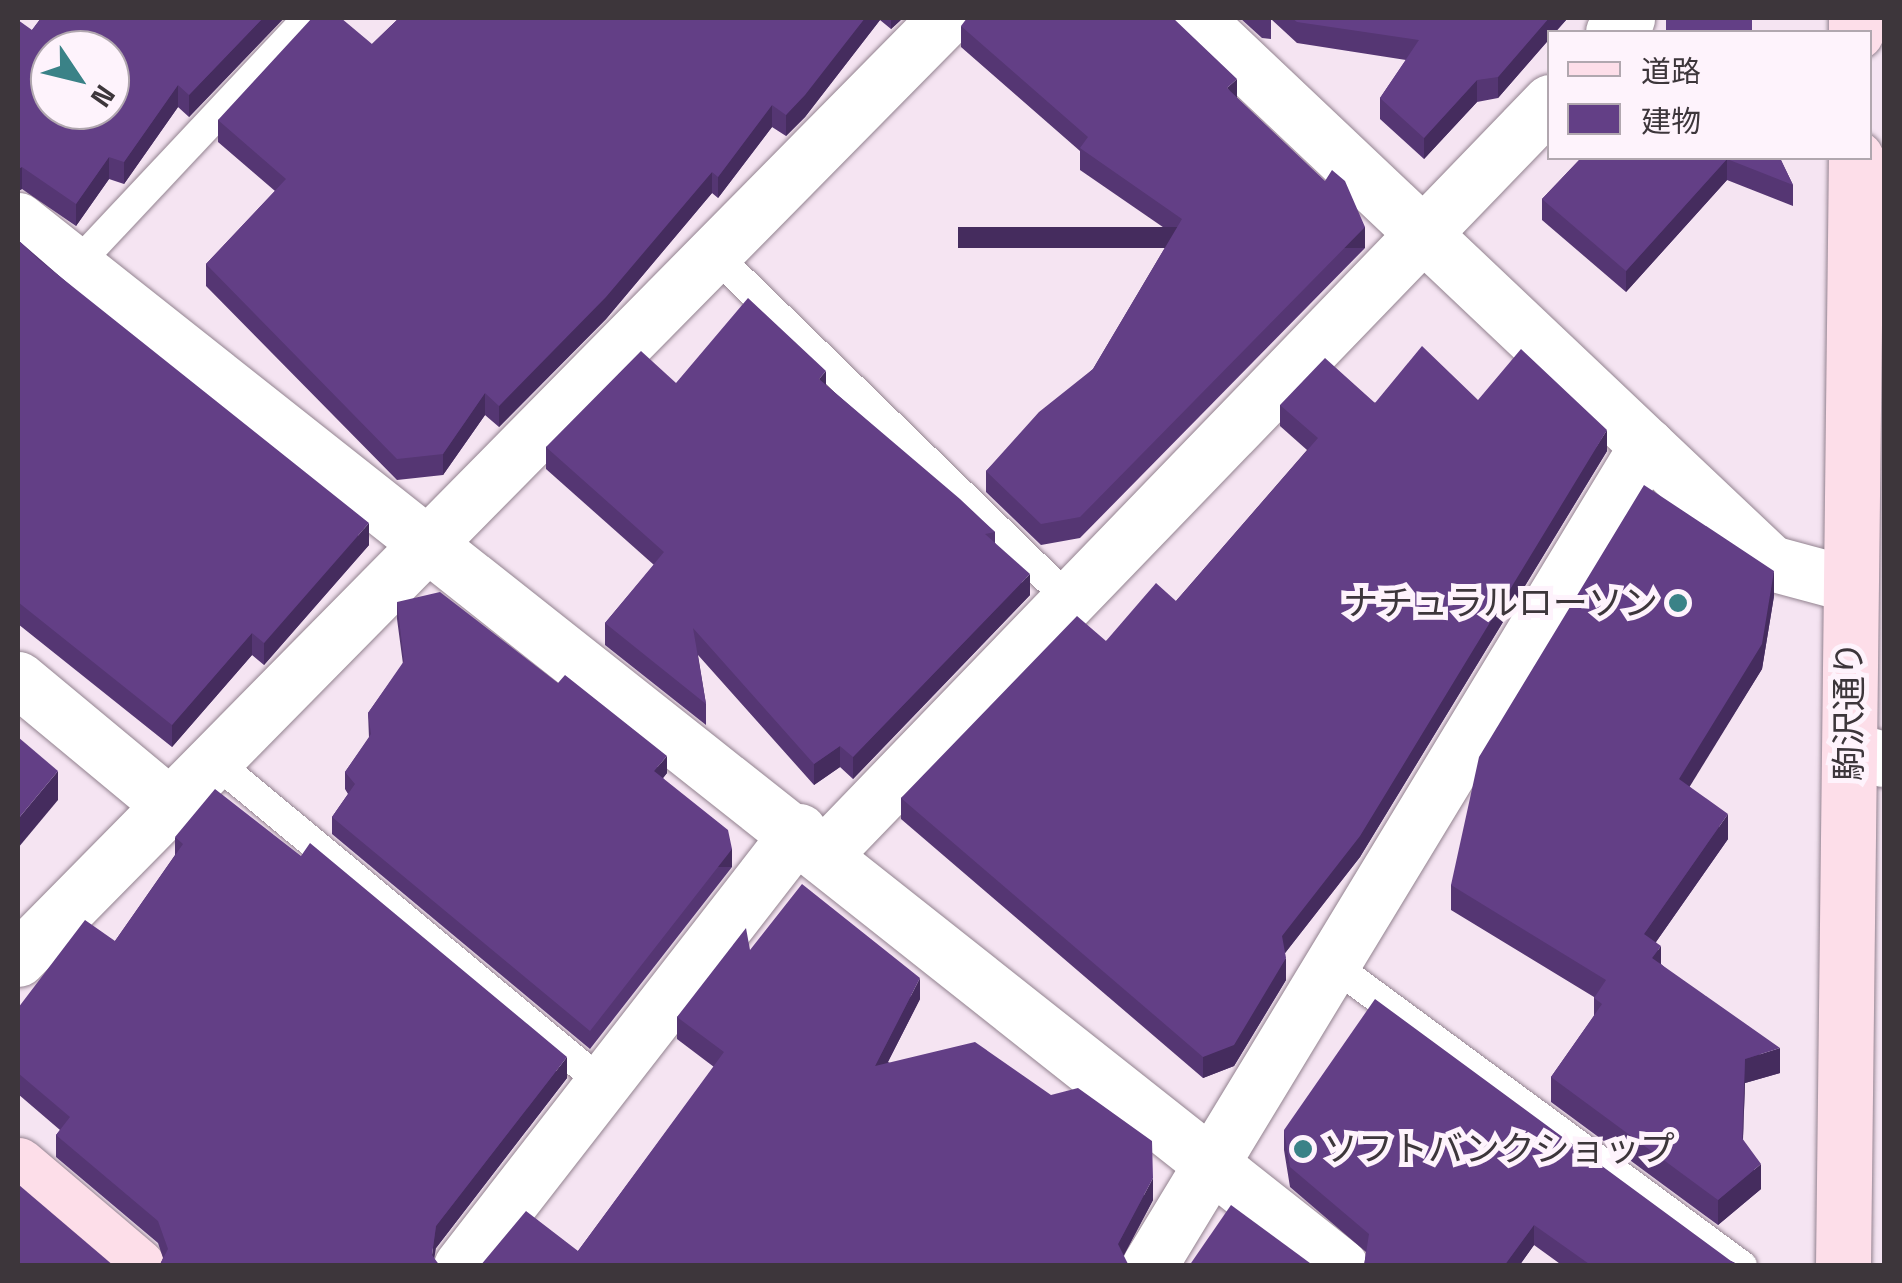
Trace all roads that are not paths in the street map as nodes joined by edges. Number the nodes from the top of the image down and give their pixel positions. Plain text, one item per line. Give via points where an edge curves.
1 (308, 18) edge
2 (946, 18) edge
3 (1194, 18) edge
4 (1547, 105) edge
5 (1856, 160) edge
6 (18, 220) edge
7 (1426, 236) junction
8 (714, 254) junction
9 (76, 265) junction
10 (1646, 444) junction
11 (430, 542) junction
12 (1867, 581) edge
13 (1070, 600) junction
14 (18, 680) edge
15 (1868, 755) edge
16 (213, 760) junction
17 (170, 804) junction
18 (812, 842) junction
19 (18, 959) edge
20 (1329, 962) junction
21 (602, 1084) junction
22 (1210, 1160) junction
23 (18, 1165) edge
24 (138, 1266) edge
25 (462, 1266) edge
26 (1149, 1266) edge
27 (1340, 1266) edge
28 (1742, 1266) edge
29 (1842, 1266) edge

1 - 9 lane
2 - 8 street
3 - 7 street
4 - 7 street
5 - 12 main road, 駒沢通り
6 - 9 street
7 - 10 street
7 - 13 street
8 - 11 street
8 - 13 lane
9 - 11 street
10 - 12 street via 1771,562
10 - 20 street
11 - 16 street
11 - 18 street
12 - 15 main road, 駒沢通り
13 - 18 street
14 - 17 street
15 - 29 main road, 駒沢通り
16 - 17 street
16 - 21 lane
17 - 19 street
18 - 21 street
18 - 22 street
20 - 22 street
20 - 28 lane
21 - 25 street
22 - 26 street
22 - 27 street
23 - 24 main road

